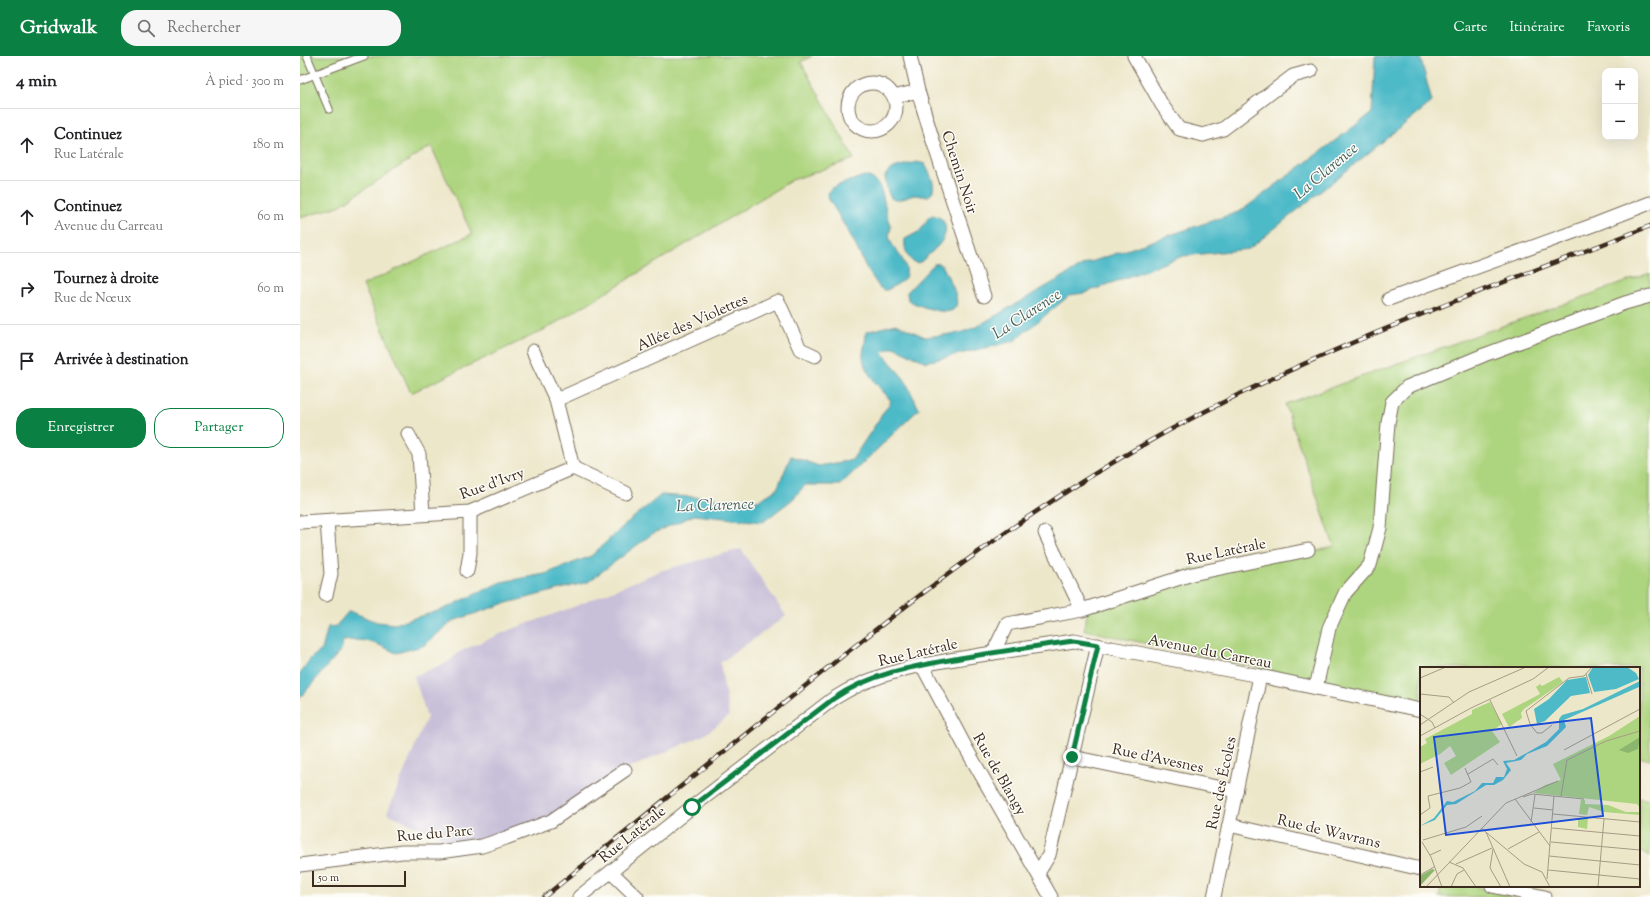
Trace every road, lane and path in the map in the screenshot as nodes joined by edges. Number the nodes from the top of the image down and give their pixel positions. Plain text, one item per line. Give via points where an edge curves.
1 (307, 56) edge
2 (364, 56) edge
3 (910, 56) edge
4 (1134, 56) edge
5 (1311, 71) dead end
6 (315, 75) junction
7 (300, 80) edge
8 (918, 91) junction
9 (894, 97) dead end
10 (329, 109) dead end
11 (1650, 203) edge
12 (984, 296) dead end
13 (1650, 296) edge
14 (1389, 298) dead end
15 (533, 351) dead end
16 (815, 356) dead end
17 (556, 400) junction
18 (408, 434) dead end
19 (573, 468) junction
20 (626, 493) dead end
21 (470, 512) junction
22 (423, 514) junction
23 (327, 521) junction
24 (300, 522) edge
25 (1045, 533) dead end
26 (1308, 550) dead end
27 (467, 571) dead end
28 (326, 595) dead end
29 (1082, 610) junction
30 (1098, 645) junction
31 (993, 653) junction
32 (922, 665) junction
33 (1260, 676) junction
34 (1316, 688) junction
35 (1420, 710) edge
36 (1072, 757) junction
37 (625, 770) dead end
38 (1236, 791) junction
39 (1229, 825) junction
40 (300, 865) edge
41 (1420, 869) edge
42 (611, 872) junction
43 (1038, 873) junction
44 (1497, 887) edge
45 (579, 897) edge
46 (637, 897) edge
47 (1052, 897) edge
48 (1214, 897) edge
49 (1545, 897) edge

1 - 6 lane
2 - 6 lane
3 - 8 street, Chemin Noir
4 - 5 street via 1162,106 1179,129 1203,135 1223,129 1293,76
6 - 7 lane
6 - 10 lane
8 - 9 street
8 - 12 street, Chemin Noir
11 - 14 street
13 - 34 street via 1484,355 1407,387 1392,402 1380,528 1370,565 1345,593 1328,628
15 - 17 street
16 - 17 street, Allée des Violettes via 800,349 778,301
17 - 19 street
18 - 22 street via 419,454
19 - 20 street
19 - 21 street, Rue d'Ivry
21 - 22 street, Rue d'Ivry
21 - 27 street via 470,553
22 - 23 street, Rue d'Ivry
23 - 24 street, Rue d'Ivry
23 - 28 street via 331,574
25 - 29 street
26 - 29 street, Rue Latérale via 1192,574
29 - 31 street, Rue Latérale via 1007,624
30 - 31 street, Avenue du Carreau via 1074,641
30 - 33 street, Avenue du Carreau
30 - 36 street
31 - 32 street, Rue Latérale
32 - 42 street, Rue Latérale via 891,672 847,689
32 - 43 street, Rue de Blangy via 967,750
33 - 34 street, Avenue du Carreau
33 - 38 street, Rue des Écoles
34 - 35 street, Avenue du Carreau
36 - 38 street, Rue d'Avesnes
36 - 43 street via 1049,855
37 - 40 street, Rue du Parc via 551,821 482,846 439,852 402,852
38 - 39 street, Rue des Écoles
39 - 41 street, Rue de Wavrans
39 - 48 street, Rue des Écoles
42 - 45 street, Rue Latérale
42 - 46 street
43 - 47 street, Rue de Blangy
44 - 49 street

